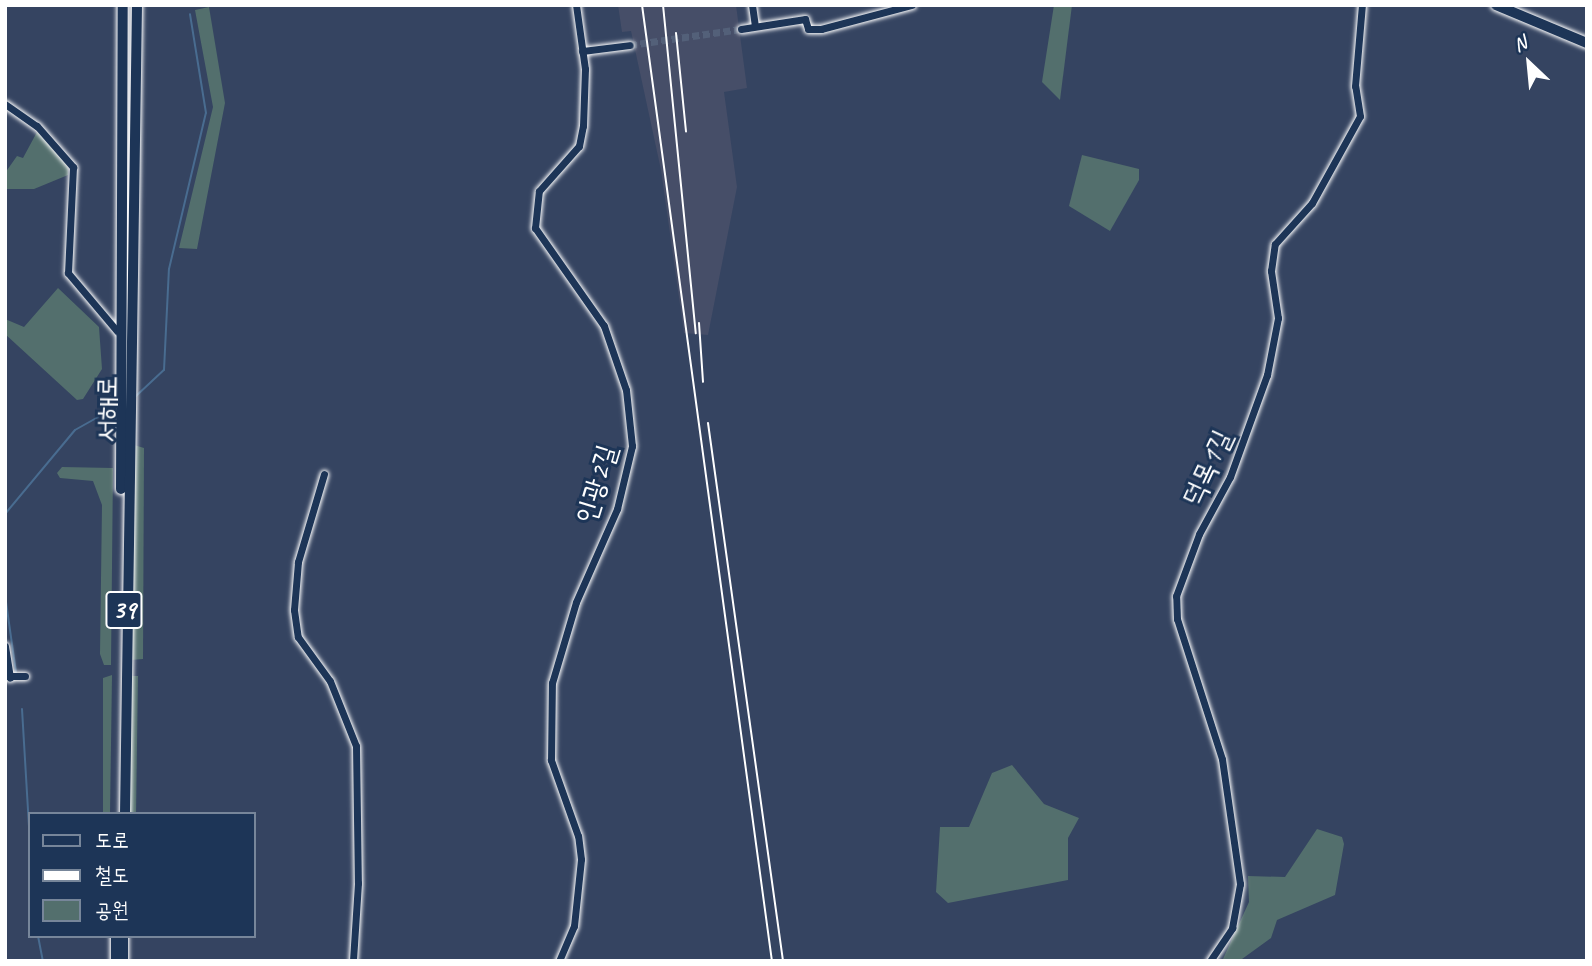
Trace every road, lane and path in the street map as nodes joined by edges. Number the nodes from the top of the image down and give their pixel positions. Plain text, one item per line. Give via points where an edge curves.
1 (124, 5) edge
2 (137, 5) edge
3 (576, 5) edge
4 (752, 5) edge
5 (912, 5) edge
6 (1362, 5) edge
7 (1496, 5) edge
8 (755, 26) junction
9 (741, 29) tunnel mouth
10 (1587, 43) edge
11 (630, 45) tunnel mouth
12 (582, 51) junction
13 (5, 104) edge
14 (117, 331) dead end
15 (124, 399) junction
16 (324, 474) dead end
17 (5, 646) edge
18 (25, 676) dead end
19 (7, 677) edge
20 (117, 812) edge
21 (125, 812) edge
22 (116, 938) edge
23 (123, 938) edge
24 (116, 961) edge
25 (123, 961) edge
26 (353, 961) edge
27 (559, 961) edge
28 (1210, 961) edge

1 - 15 main road, 서해로 / 39
2 - 15 main road, 서해로 / 39
3 - 12 street, 인광2길
4 - 8 street
5 - 8 street via 821,29 808,30 806,19
6 - 28 street, 덕목1길 via 1355,86 1360,116 1312,203 1275,244 1271,271 1278,318 1267,375 1230,477 1199,534 1176,596 1177,619 1222,759 1240,884 1232,928
7 - 10 main road
8 - 9 street
11 - 12 street
12 - 27 street, 인광2길 via 586,106 579,146 539,191 535,228 604,326 626,390 632,446 617,509 576,601 552,683 551,761 578,836 581,859 574,926
13 - 14 street via 37,126 73,167 68,273
15 - 20 main road, 서해로 / 39
15 - 21 main road, 서해로 / 39
16 - 26 street via 298,562 293,610 298,637 330,681 356,746 358,883
17 - 19 street
18 - 19 street
22 - 24 main road
23 - 25 main road

